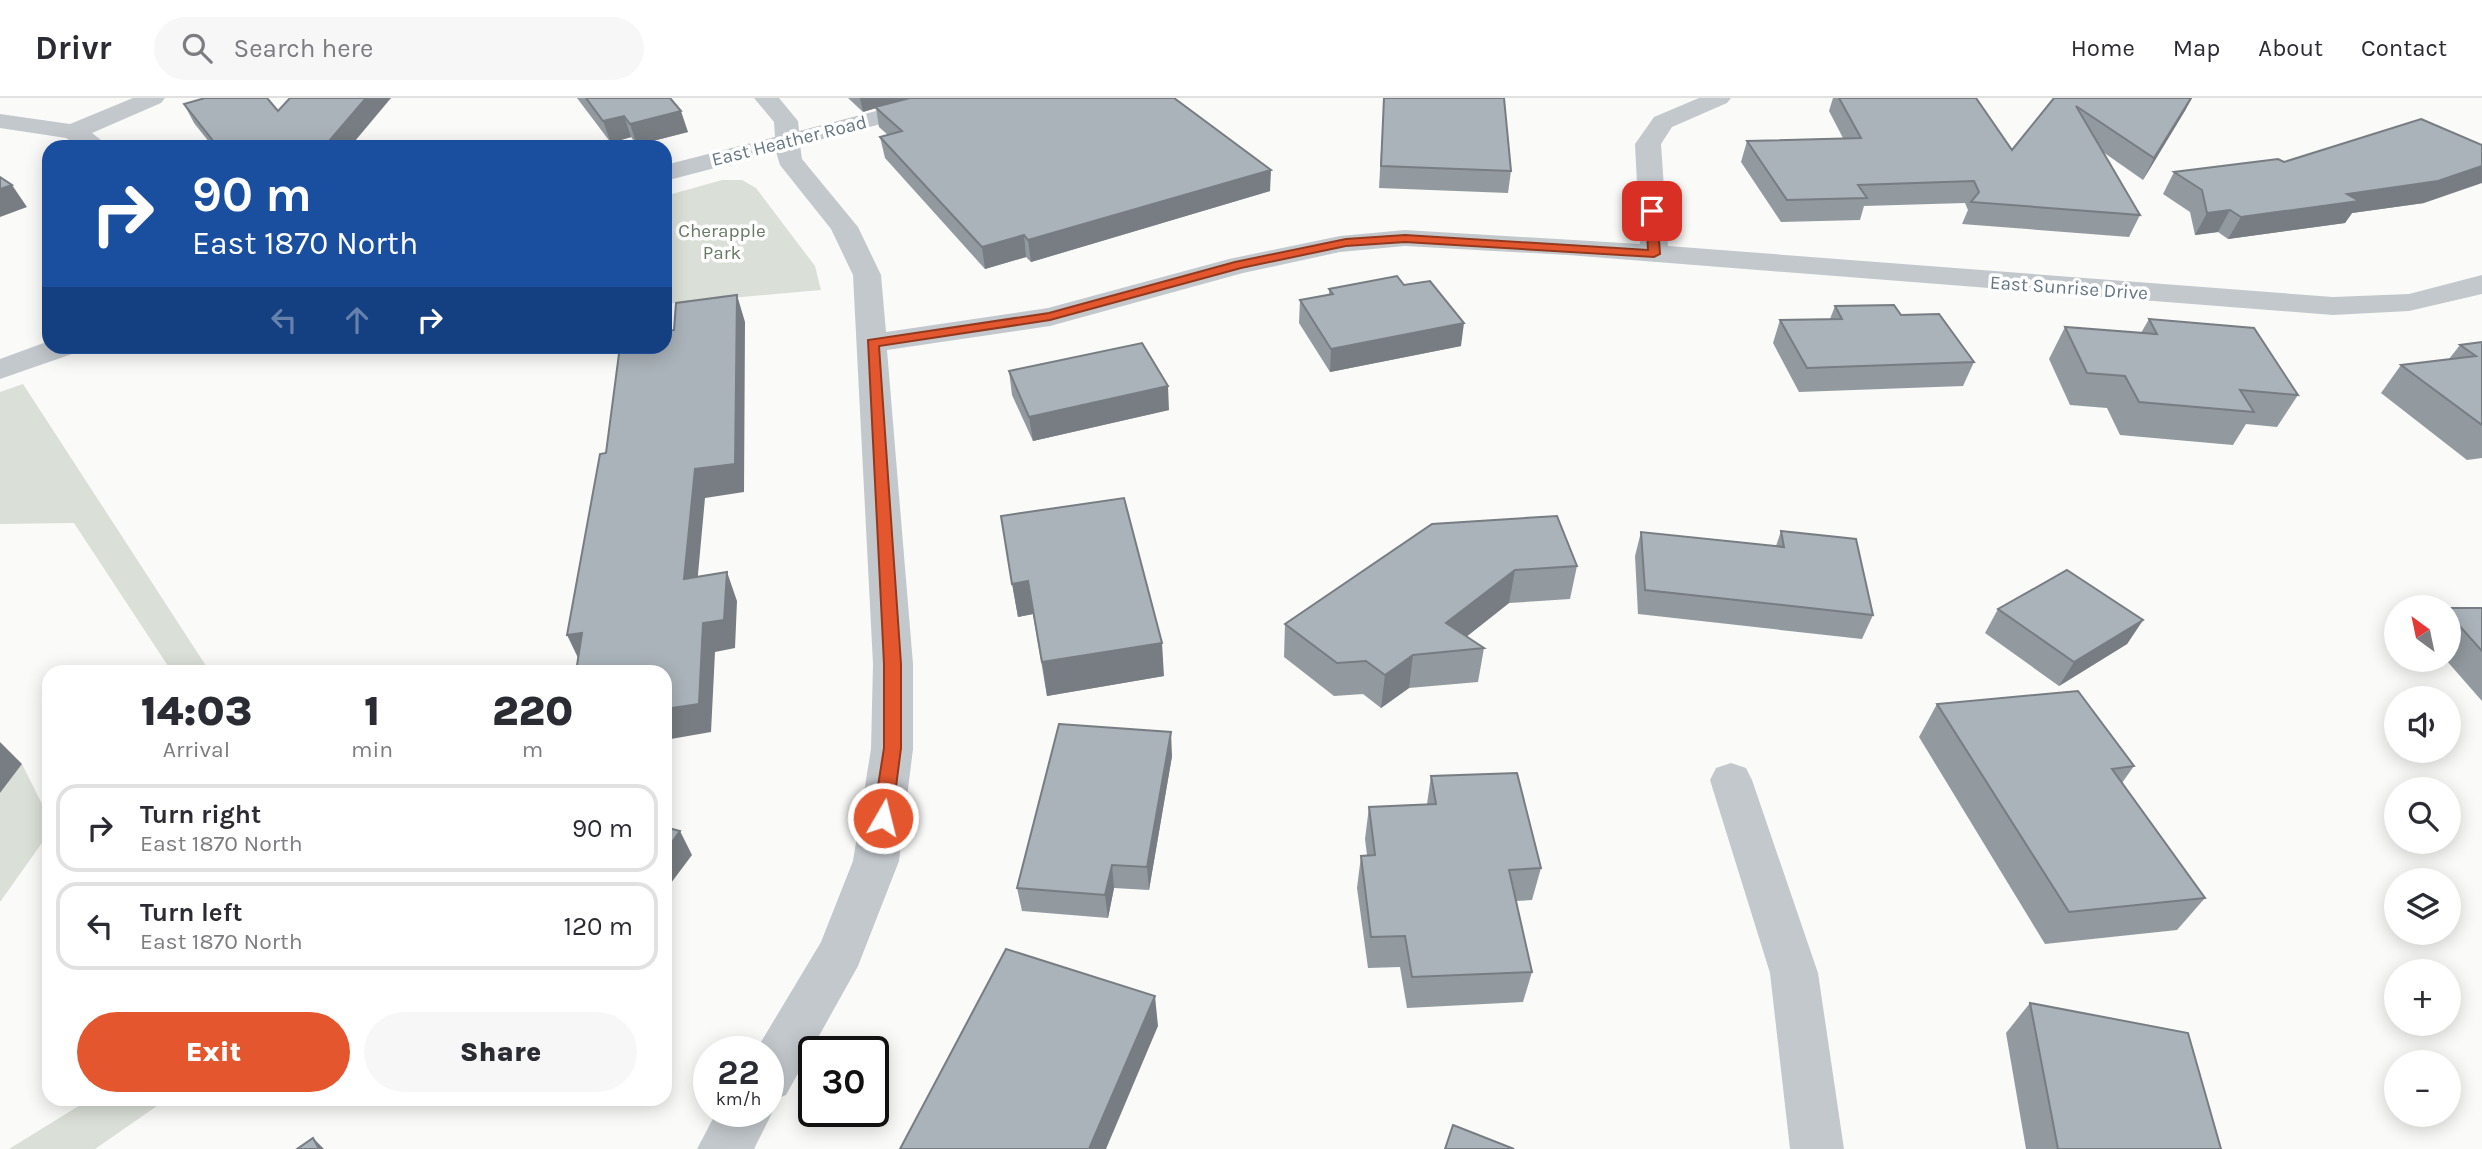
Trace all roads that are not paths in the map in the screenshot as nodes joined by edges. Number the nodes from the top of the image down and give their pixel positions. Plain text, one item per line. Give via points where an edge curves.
1 (153, 98) edge
2 (766, 98) edge
3 (954, 98) edge
4 (1719, 98) edge
5 (0, 121) edge
6 (73, 132) junction
7 (86, 140) edge
8 (788, 141) junction
9 (672, 171) edge
10 (1654, 254) junction
11 (2482, 284) edge
12 (873, 343) junction
13 (43, 354) edge
14 (0, 370) edge
15 (1731, 780) dead end
16 (784, 1053) edge
17 (737, 1127) edge
18 (724, 1149) edge
19 (1818, 1149) edge

1 - 6 street
2 - 8 street via 786,121
3 - 8 street, East Heather Road
4 - 10 street via 1663,122 1648,144
5 - 6 street
6 - 7 street
8 - 9 street, East Heather Road
8 - 12 street via 789,160 844,227 858,253 867,275
10 - 11 street, East Sunrise Drive via 2333,306 2426,301
10 - 12 street, East Sunrise Drive via 1405,238 1346,243 1239,265 1050,317
12 - 16 street via 893,664 892,748 876,861 841,951
13 - 14 street
15 - 19 street via 1794,973
17 - 18 street

